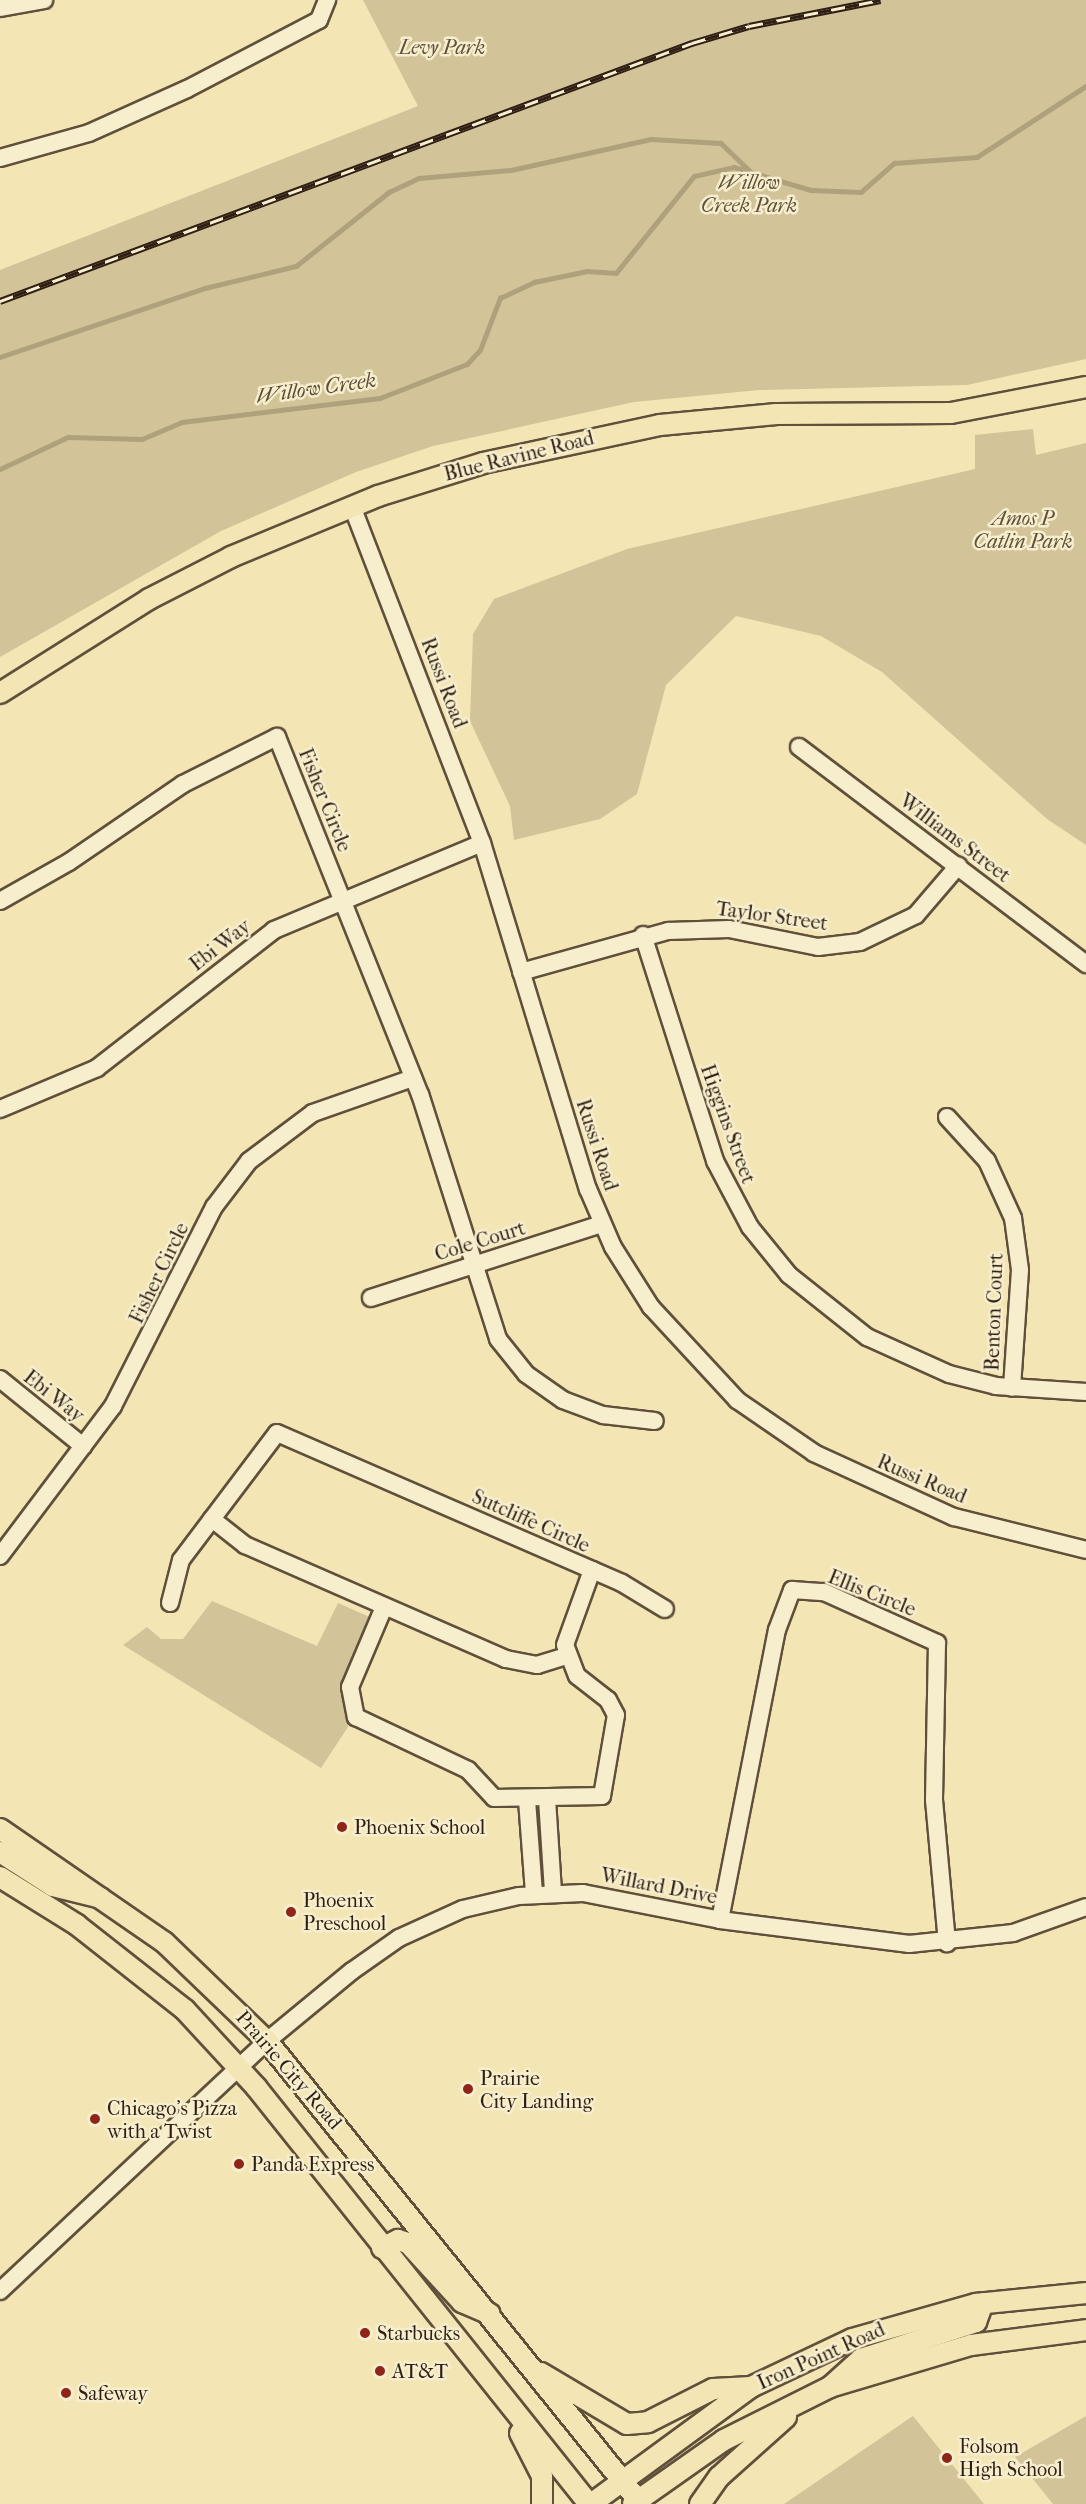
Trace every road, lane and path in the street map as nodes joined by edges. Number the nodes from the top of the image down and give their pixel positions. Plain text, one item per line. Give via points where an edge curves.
1 (44, 0) edge
2 (327, 0) edge
3 (0, 8) edge
4 (0, 158) edge
5 (1086, 387) edge
6 (352, 506) junction
7 (0, 693) edge
8 (799, 747) dead end
9 (482, 843) junction
10 (958, 866) junction
11 (341, 899) junction
12 (0, 901) edge
13 (643, 935) junction
14 (1086, 964) edge
15 (521, 972) junction
16 (413, 1078) junction
17 (0, 1109) edge
18 (947, 1117) dead end
19 (601, 1224) junction
20 (472, 1265) junction
21 (371, 1298) dead end
22 (0, 1379) edge
23 (1012, 1388) junction
24 (1086, 1392) edge
25 (655, 1421) dead end
26 (83, 1446) junction
27 (212, 1519) junction
28 (1086, 1550) edge
29 (0, 1556) edge
30 (592, 1570) junction
31 (170, 1603) dead end
32 (384, 1607) junction
33 (665, 1610) dead end
34 (567, 1656) junction
35 (547, 1799) junction
36 (527, 1800) junction
37 (0, 1829) edge
38 (0, 1852) edge
39 (0, 1877) edge
40 (554, 1892) junction
41 (534, 1894) junction
42 (106, 1899) junction
43 (1086, 1907) edge
44 (720, 1920) junction
45 (947, 1943) junction
46 (267, 2041) junction
47 (238, 2068) junction
48 (382, 2248) junction
49 (0, 2291) edge
50 (1086, 2293) edge
51 (983, 2303) junction
52 (493, 2315) junction
53 (1086, 2330) edge
54 (537, 2371) junction
55 (751, 2387) junction
56 (830, 2387) junction
57 (503, 2396) junction
58 (809, 2396) junction
59 (622, 2480) junction
60 (638, 2503) edge
61 (542, 2504) edge
62 (590, 2504) edge
63 (700, 2504) edge

1 - 3 street
2 - 4 street via 318,20 187,89 89,133
5 - 6 main road, Blue Ravine Road via 951,413 776,414 660,425 483,463
6 - 7 main road, Blue Ravine Road via 149,599
6 - 9 street, Russi Road
8 - 10 street, Williams Street
9 - 11 street, Ebi Way
9 - 15 street, Russi Road
10 - 13 street, Taylor Street via 916,915 860,942 818,947 705,928
10 - 14 street, Williams Street
11 - 12 street, Fisher Circle via 277,736 183,784 69,862
11 - 16 street, Fisher Circle
11 - 17 street, Ebi Way via 249,947 97,1068
13 - 15 street, Taylor Street
13 - 23 street, Higgins Street via 715,1161 764,1247 807,1293 867,1336 949,1374
15 - 19 street, Russi Road
16 - 20 street, Fisher Circle
16 - 26 street, Fisher Circle via 313,1113 249,1161 214,1207 134,1372
18 - 23 street, Benton Court via 987,1161 1013,1218 1020,1270
19 - 20 street, Cole Court
19 - 28 street, Russi Road via 627,1272 672,1334 729,1393 778,1431 848,1470 954,1517
20 - 21 street, Cole Court
20 - 25 street, Fisher Circle via 493,1329 526,1374 584,1410
22 - 26 street, Ebi Way
23 - 24 street, Higgins Street
26 - 29 street, Fisher Circle
27 - 30 street, Sutcliffe Circle via 277,1433
27 - 31 street via 176,1572
27 - 32 street via 245,1545
30 - 33 street
30 - 34 street, Sutcliffe Circle via 568,1624
32 - 34 street via 517,1663 537,1665
32 - 36 street via 350,1687 356,1717 468,1770 494,1798
34 - 35 street via 577,1676 608,1700 615,1726 602,1796
35 - 36 street
35 - 40 street
36 - 41 street
37 - 42 main road, Prairie City Road
38 - 42 main road via 53,1886
39 - 47 main road, Prairie City Road via 130,1965 185,2010
40 - 41 street, Willard Drive
40 - 44 street, Willard Drive via 618,1896
41 - 46 street, Willard Drive via 463,1909 399,1938
42 - 46 main road, Prairie City Road via 208,1981
43 - 45 street, Willard Drive via 1013,1933
44 - 45 street, Willard Drive via 882,1942
44 - 45 street, Ellis Circle via 777,1630 792,1590 824,1592 937,1643 934,1800
46 - 47 street, Willard Drive
46 - 52 main road, Prairie City Road
47 - 48 main road, Prairie City Road
47 - 49 street, Willard Drive
48 - 52 main road via 398,2240 408,2243 462,2302
48 - 57 main road, Prairie City Road
50 - 51 main road, Iron Point Road
51 - 55 main road, Iron Point Road via 863,2335
51 - 56 main road via 976,2322 861,2359
52 - 54 main road, Prairie City Road
53 - 56 main road, Iron Point Road via 971,2345
54 - 55 main road via 627,2424 648,2422 713,2389
54 - 59 main road, Prairie City Road
55 - 59 main road, Iron Point Road
56 - 58 main road, Iron Point Road
57 - 61 main road via 542,2476
57 - 62 main road, Prairie City Road
58 - 60 main road, Iron Point Road via 724,2440
58 - 63 main road via 719,2477
59 - 60 main road, Prairie City Road
59 - 62 main road, Iron Point Road

